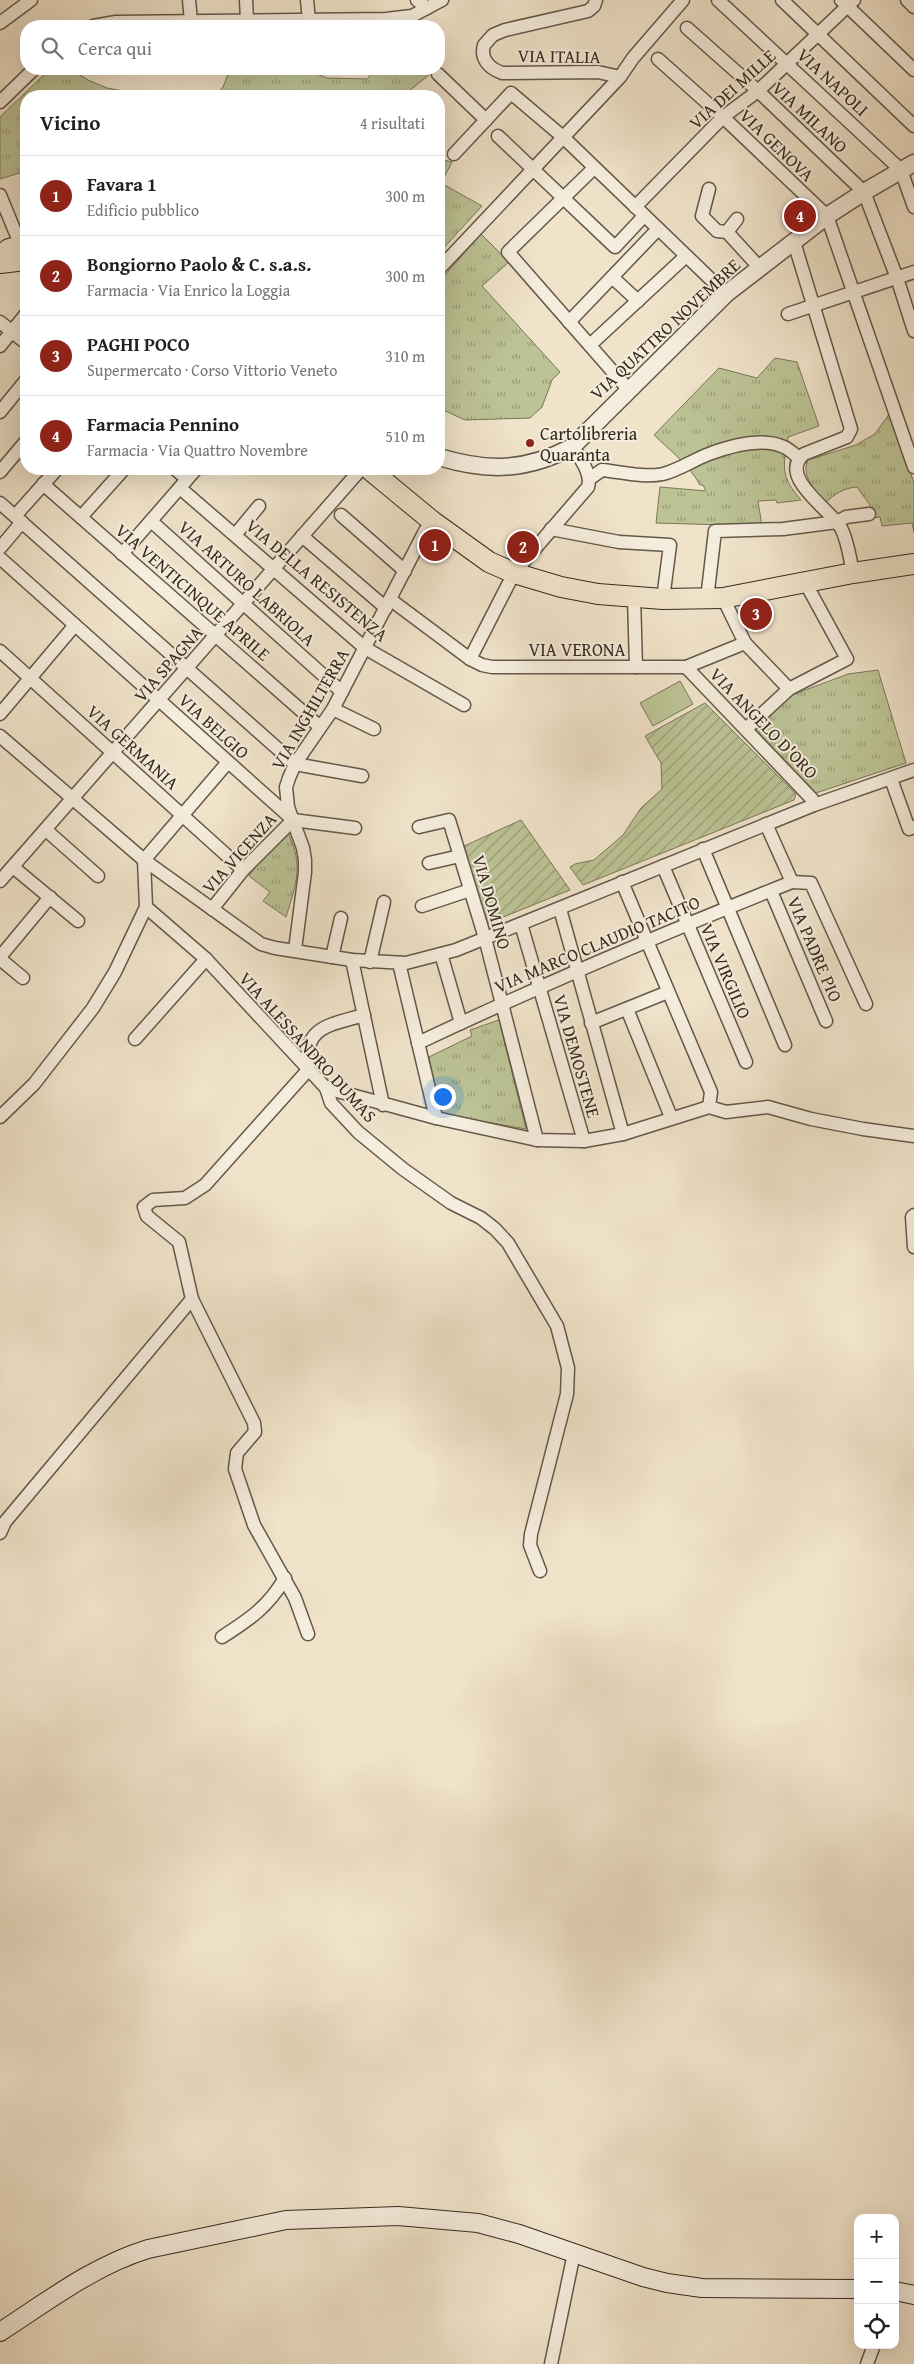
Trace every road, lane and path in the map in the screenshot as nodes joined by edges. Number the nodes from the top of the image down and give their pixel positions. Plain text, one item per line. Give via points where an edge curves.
1 (31, 0) edge
2 (189, 0) edge
3 (246, 0) edge
4 (307, 0) edge
5 (442, 0) edge
6 (596, 0) edge
7 (683, 0) edge
8 (718, 0) edge
9 (782, 0) edge
10 (907, 0) edge
11 (848, 2) edge
12 (422, 4) edge
13 (914, 7) edge
14 (191, 20) edge
15 (247, 20) joint
16 (308, 20) junction
17 (0, 23) edge
18 (687, 28) dead end
19 (818, 34) junction
20 (658, 60) dead end
21 (788, 63) junction
22 (914, 70) edge
23 (28, 75) edge
24 (439, 75) edge
25 (620, 77) junction
26 (758, 91) junction
27 (0, 102) edge
28 (723, 117) junction
29 (486, 120) junction
30 (914, 126) edge
31 (498, 136) dead end
32 (563, 137) junction
33 (454, 154) dead end
34 (908, 166) edge
35 (594, 168) junction
36 (532, 169) junction
37 (709, 189) dead end
38 (864, 192) junction
39 (0, 195) edge
40 (563, 198) junction
41 (635, 207) junction
42 (914, 208) edge
43 (644, 216) junction
44 (827, 216) junction
45 (737, 219) dead end
46 (658, 229) junction
47 (727, 232) junction
48 (20, 239) edge
49 (794, 242) junction
50 (20, 250) edge
51 (20, 253) edge
52 (0, 256) edge
53 (686, 256) junction
54 (0, 263) edge
55 (445, 263) edge
56 (759, 267) junction
57 (914, 272) edge
58 (612, 277) junction
59 (897, 278) junction
60 (853, 293) junction
61 (726, 294) junction
62 (638, 301) junction
63 (814, 306) junction
64 (788, 314) dead end
65 (0, 322) edge
66 (20, 322) edge
67 (569, 322) junction
68 (914, 331) edge
69 (12, 332) junction
70 (20, 339) edge
71 (590, 345) junction
72 (0, 346) edge
73 (20, 387) edge
74 (628, 390) junction
75 (0, 412) edge
76 (572, 447) junction
77 (20, 448) edge
78 (445, 458) edge
79 (799, 458) junction
80 (914, 467) edge
81 (0, 472) edge
82 (51, 475) edge
83 (119, 475) edge
84 (179, 475) edge
85 (191, 475) edge
86 (356, 475) edge
87 (376, 475) edge
88 (589, 479) junction
89 (184, 483) junction
90 (43, 484) junction
91 (0, 503) edge
92 (259, 506) dead end
93 (869, 514) dead end
94 (341, 515) dead end
95 (81, 517) junction
96 (18, 519) junction
97 (151, 521) junction
98 (432, 521) junction
99 (837, 522) junction
100 (551, 529) junction
101 (236, 535) junction
102 (302, 536) junction
103 (0, 548) edge
104 (122, 554) junction
105 (0, 558) edge
106 (914, 564) edge
107 (273, 569) junction
108 (406, 571) junction
109 (852, 573) junction
110 (514, 574) junction
111 (805, 582) junction
112 (634, 598) junction
113 (715, 598) junction
114 (664, 600) junction
115 (244, 603) junction
116 (388, 604) junction
117 (75, 625) junction
118 (216, 635) junction
119 (746, 643) junction
120 (365, 648) junction
121 (0, 651) edge
122 (470, 659) junction
123 (188, 667) junction
124 (636, 667) junction
125 (686, 667) junction
126 (30, 678) junction
127 (789, 689) junction
128 (342, 692) junction
129 (159, 700) junction
130 (464, 705) dead end
131 (333, 709) junction
132 (0, 714) edge
133 (320, 727) junction
134 (374, 729) dead end
135 (746, 729) junction
136 (0, 736) edge
137 (113, 753) junction
138 (228, 762) junction
139 (295, 764) junction
140 (914, 770) edge
141 (362, 776) dead end
142 (891, 779) junction
143 (73, 799) junction
144 (814, 805) junction
145 (182, 814) junction
146 (293, 820) junction
147 (766, 824) junction
148 (419, 827) dead end
149 (914, 827) edge
150 (355, 828) dead end
151 (46, 830) junction
152 (703, 849) junction
153 (460, 856) junction
154 (144, 860) junction
155 (429, 863) dead end
156 (13, 866) junction
157 (663, 866) junction
158 (243, 870) junction
159 (98, 876) dead end
160 (0, 881) edge
161 (622, 882) junction
162 (792, 882) junction
163 (470, 890) junction
164 (771, 891) junction
165 (50, 897) junction
166 (384, 902) dead end
167 (422, 906) dead end
168 (727, 907) junction
169 (146, 908) junction
170 (212, 909) junction
171 (560, 909) junction
172 (341, 918) dead end
173 (78, 920) dead end
174 (521, 924) junction
175 (687, 925) junction
176 (485, 938) junction
177 (648, 942) junction
178 (295, 950) junction
179 (441, 954) junction
180 (332, 956) junction
181 (0, 958) edge
182 (206, 959) junction
183 (352, 960) junction
184 (370, 962) junction
185 (400, 963) junction
186 (577, 972) junction
187 (23, 978) dead end
188 (539, 988) junction
189 (668, 992) junction
190 (503, 1003) junction
191 (866, 1004) dead end
192 (627, 1009) junction
193 (364, 1015) junction
194 (826, 1021) dead end
195 (461, 1023) junction
196 (591, 1023) junction
197 (135, 1039) dead end
198 (418, 1043) junction
199 (785, 1045) dead end
200 (746, 1062) dead end
201 (308, 1070) junction
202 (326, 1088) junction
203 (383, 1105) junction
204 (709, 1107) junction
205 (0, 1117) edge
206 (670, 1117) junction
207 (436, 1118) junction
208 (623, 1134) junction
209 (914, 1136) edge
210 (538, 1140) junction
211 (584, 1141) junction
212 (914, 1215) edge
213 (914, 1247) edge
214 (192, 1299) junction
215 (0, 1533) edge
216 (540, 1572) dead end
217 (285, 1578) junction
218 (308, 1634) dead end
219 (222, 1637) dead end
220 (574, 2253) junction
221 (854, 2289) edge
222 (899, 2292) edge
223 (914, 2295) edge
224 (0, 2332) edge
225 (873, 2349) edge
226 (551, 2364) edge
227 (867, 2364) edge

1 - 17 street
2 - 14 street
3 - 15 street
4 - 16 street
5 - 12 street
6 - 25 street, VIA ITALIA via 588,12 499,32 484,45 483,56 490,66 502,73 598,72
7 - 25 street
8 - 21 street, VIA NAPOLI
9 - 19 street
10 - 13 street
11 - 19 street, VIA DEI MILLE
11 - 22 street
12 - 16 street via 412,16
15 - 16 street
18 - 26 street, VIA MILANO
19 - 21 street, VIA DEI MILLE
19 - 30 street
20 - 28 street, VIA GENOVA
21 - 26 street, VIA DEI MILLE
21 - 34 street, VIA NAPOLI
23 - 27 street
24 - 29 street
25 - 32 street, VIA ITALIA
26 - 28 street, VIA DEI MILLE
26 - 38 street, VIA MILANO
28 - 41 street, VIA DEI MILLE
28 - 44 street, VIA GENOVA
29 - 32 street via 511,93
29 - 33 street
31 - 36 street
32 - 35 street
32 - 36 street, VIA ITALIA
34 - 38 street, VIA QUATTRO NOVEMBRE
34 - 42 street
35 - 40 street
35 - 41 street
36 - 40 street
36 - 55 street, VIA ITALIA
37 - 47 street via 702,216 717,231
38 - 44 street, VIA QUATTRO NOVEMBRE
38 - 59 street
39 - 48 street
40 - 43 street via 615,248
40 - 67 street via 508,252
41 - 43 street
43 - 46 street
44 - 49 street, VIA QUATTRO NOVEMBRE
44 - 60 street
45 - 47 street
46 - 53 street
46 - 58 street
47 - 56 street
49 - 56 street, VIA QUATTRO NOVEMBRE
49 - 63 street
50 - 52 main road via 9,249
51 - 54 main road
53 - 61 street
53 - 62 street
56 - 61 street, VIA QUATTRO NOVEMBRE
57 - 59 street
58 - 62 street
58 - 67 street
59 - 60 street
59 - 68 street
60 - 63 street
60 - 80 street
61 - 74 street, VIA QUATTRO NOVEMBRE
62 - 71 street
63 - 64 street
63 - 79 street via 851,431 846,437
65 - 69 street
66 - 69 street
67 - 71 street
69 - 70 street
69 - 72 street
71 - 74 street
73 - 75 street
74 - 76 street, VIA QUATTRO NOVEMBRE
76 - 78 street, VIA QUATTRO NOVEMBRE via 550,458 516,466 476,466
76 - 88 street
77 - 81 street
79 - 88 street via 786,447 752,443 709,454 660,474 602,470
79 - 99 street via 796,472 800,481
82 - 90 street
83 - 95 street
84 - 89 street, VIA DELLA RESISTENZA
85 - 89 street
86 - 102 street, VIA SPAGNA
87 - 98 main road
88 - 100 street via 588,487
89 - 97 street
89 - 101 street, VIA DELLA RESISTENZA
90 - 95 street, VIA VENTICINQUE APRILE
90 - 96 street
91 - 96 street
92 - 101 street
93 - 99 street
94 - 108 street
95 - 104 street, VIA VENTICINQUE APRILE
96 - 103 street
96 - 123 street
97 - 104 street
97 - 115 street, VIA ARTURO LABRIOLA
98 - 108 street, VIA INGHILTERRA
98 - 110 main road via 489,562
99 - 109 street via 843,533
99 - 113 street via 783,529 715,531
100 - 110 street
100 - 114 street via 619,542 670,545
101 - 107 street, VIA DELLA RESISTENZA
102 - 107 street, VIA SPAGNA
102 - 116 street, VIA VERONA
104 - 118 street, VIA VENTICINQUE APRILE
105 - 117 street, VIA BELGIO
106 - 109 main road
107 - 115 street, VIA SPAGNA
107 - 120 street, VIA DELLA RESISTENZA
108 - 116 street, VIA INGHILTERRA
109 - 111 main road
110 - 112 main road via 561,587
110 - 122 street
111 - 113 main road
111 - 127 street via 847,659
112 - 114 main road
112 - 124 street
113 - 114 main road
113 - 119 street
115 - 118 street, VIA SPAGNA
115 - 128 street, VIA ARTURO LABRIOLA
116 - 120 street, VIA INGHILTERRA
116 - 122 street, VIA VERONA
117 - 126 street
117 - 129 street, VIA BELGIO
118 - 123 street, VIA SPAGNA
118 - 133 street, VIA VENTICINQUE APRILE
119 - 125 street
119 - 127 street
120 - 128 street, VIA INGHILTERRA
120 - 130 street, VIA DELLA RESISTENZA
121 - 126 street, VIA GERMANIA
122 - 124 street, VIA VERONA via 492,667
123 - 129 street, VIA SPAGNA
123 - 139 street
124 - 125 street, VIA VERONA
125 - 135 street, VIA ANGELO D'ORO
126 - 132 street
126 - 137 street, VIA GERMANIA
127 - 135 street
128 - 131 street, VIA INGHILTERRA
129 - 137 street, VIA SPAGNA
129 - 138 street, VIA BELGIO
131 - 133 street, VIA INGHILTERRA
131 - 134 street
133 - 139 street, VIA INGHILTERRA
135 - 144 street, VIA ANGELO D'ORO via 812,799
136 - 143 street
137 - 143 street, VIA SPAGNA
137 - 145 street, VIA GERMANIA
138 - 145 street
138 - 146 street, VIA BELGIO
139 - 141 street
139 - 146 street, VIA INGHILTERRA via 286,787
140 - 142 street
142 - 144 street
142 - 149 street via 908,829
143 - 151 street, VIA SPAGNA
143 - 154 street
144 - 147 street
145 - 154 street
145 - 158 street, VIA GERMANIA
146 - 150 street
146 - 158 street, VIA VICENZA
146 - 178 street, VIA INGHILTERRA via 303,848 305,872
147 - 152 street
147 - 162 street
148 - 153 street, VIA DOMINO via 449,820
151 - 156 street, VIA SPAGNA
151 - 159 street
152 - 157 street
152 - 168 street
153 - 155 street
153 - 163 street, VIA DOMINO
154 - 169 street
154 - 170 street
156 - 160 street, VIA SPAGNA
156 - 165 street
157 - 161 street
157 - 175 street, VIA VIRGILIO
158 - 170 street, VIA VICENZA
161 - 171 street
161 - 177 street
162 - 164 street, VIA MARCO CLAUDIO TACITO
162 - 191 street via 811,883
163 - 167 street
163 - 176 street, VIA DOMINO
164 - 168 street, VIA MARCO CLAUDIO TACITO
164 - 194 street, VIA PADRE PIO
165 - 173 street
165 - 181 street
166 - 184 street
168 - 175 street, VIA MARCO CLAUDIO TACITO
168 - 199 street
169 - 182 street, VIA ALESSANDRO DUMAS
169 - 205 street via 115,972 93,1008 34,1084
170 - 178 street via 264,945
171 - 174 street
171 - 186 street
172 - 180 street
174 - 176 street
174 - 188 street, VIA DEMOSTENE
175 - 177 street, VIA MARCO CLAUDIO TACITO
175 - 200 street, VIA VIRGILIO
176 - 179 street
176 - 190 street, VIA DOMINO
177 - 186 street, VIA MARCO CLAUDIO TACITO
177 - 189 street
178 - 180 street
179 - 185 street
179 - 195 street
180 - 183 street
181 - 187 street
182 - 197 street
182 - 201 street, VIA ALESSANDRO DUMAS
183 - 184 street
183 - 193 street
184 - 185 street
185 - 198 street
186 - 188 street, VIA MARCO CLAUDIO TACITO
186 - 196 street
188 - 190 street, VIA MARCO CLAUDIO TACITO
188 - 211 street, VIA DEMOSTENE
189 - 192 street
189 - 204 street via 711,1092
190 - 195 street, VIA MARCO CLAUDIO TACITO
190 - 210 street, VIA DOMINO
192 - 196 street
192 - 206 street
193 - 201 street via 319,1029 308,1046
193 - 203 street
195 - 198 street, VIA MARCO CLAUDIO TACITO
196 - 208 street
198 - 207 street
201 - 202 street, VIA ALESSANDRO DUMAS
201 - 214 street via 205,1185 185,1198 154,1200 144,1207 147,1216 179,1242
202 - 203 street
202 - 216 street, VIA ALESSANDRO DUMAS via 330,1103 358,1132 451,1203 495,1229 508,1243 557,1326 568,1368 567,1394 532,1529 530,1545
203 - 207 street
204 - 206 street
204 - 209 street via 726,1112 768,1107 811,1119
206 - 208 street
207 - 210 street
208 - 211 street
210 - 211 street
212 - 213 street
214 - 215 street via 5,1522
214 - 217 street via 254,1423 255,1432 237,1454 235,1469 254,1525
217 - 218 street via 296,1598
217 - 219 street via 261,1611
220 - 221 main road via 643,2277 702,2288
220 - 224 main road via 478,2224 398,2216 286,2220 130,2255 92,2272
220 - 226 street
222 - 223 main road
225 - 227 street

